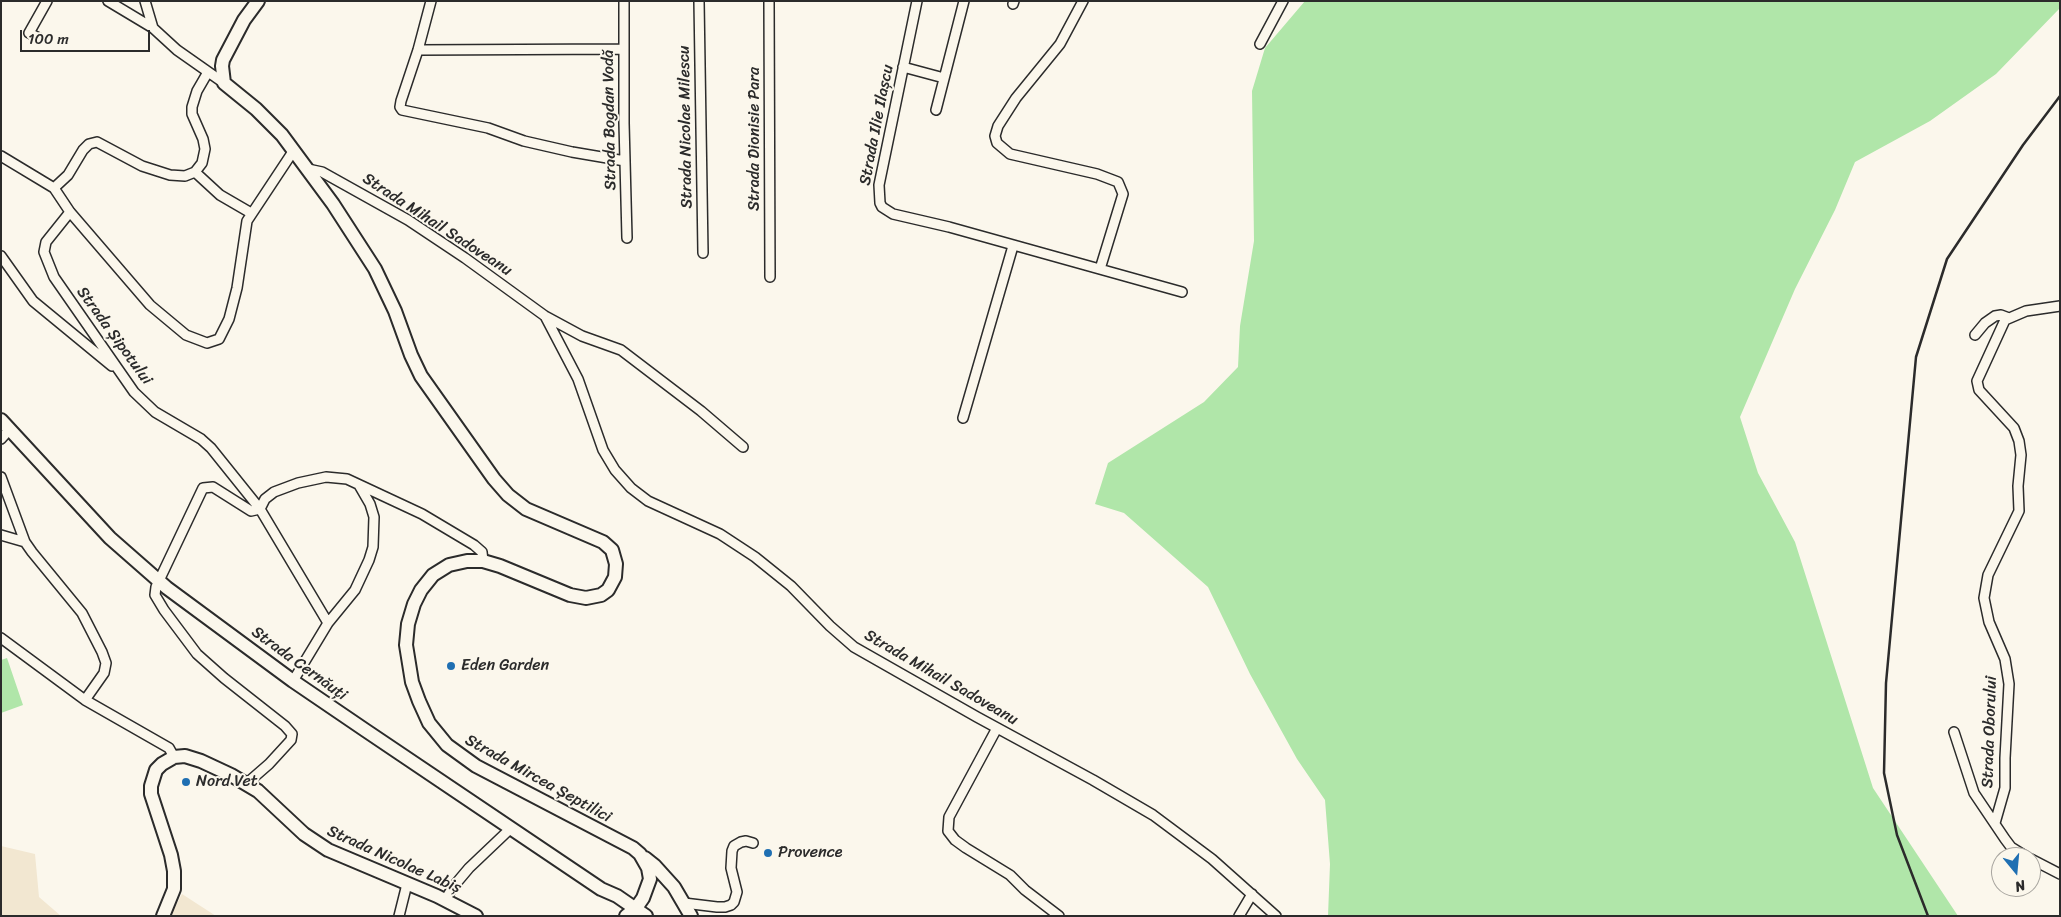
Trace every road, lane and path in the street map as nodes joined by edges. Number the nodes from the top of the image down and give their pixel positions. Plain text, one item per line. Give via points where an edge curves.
1 (47, 1) edge
2 (108, 1) edge
3 (145, 1) edge
4 (258, 1) edge
5 (430, 1) edge
6 (624, 1) edge
7 (699, 1) edge
8 (769, 1) edge
9 (918, 1) edge
10 (964, 1) edge
11 (1083, 1) edge
12 (1283, 1) edge
13 (153, 28) junction
14 (39, 38) dead end
15 (1260, 44) dead end
16 (624, 49) junction
17 (418, 50) junction
18 (903, 67) junction
19 (208, 72) junction
20 (944, 78) junction
21 (224, 83) junction
22 (936, 110) dead end
23 (294, 150) junction
24 (4, 160) edge
25 (626, 161) junction
26 (308, 169) junction
27 (195, 172) junction
28 (54, 188) junction
29 (70, 212) junction
30 (251, 214) junction
31 (627, 238) dead end
32 (1013, 246) junction
33 (703, 253) dead end
34 (1, 256) edge
35 (1100, 269) junction
36 (770, 277) dead end
37 (1182, 292) dead end
38 (2060, 306) edge
39 (545, 316) junction
40 (2009, 318) junction
41 (1975, 334) dead end
42 (128, 380) junction
43 (963, 418) dead end
44 (3, 428) edge
45 (743, 447) dead end
46 (1, 477) edge
47 (359, 485) junction
48 (260, 509) junction
49 (1, 535) edge
50 (25, 542) junction
51 (483, 561) junction
52 (158, 581) junction
53 (328, 623) junction
54 (1, 638) edge
55 (293, 681) junction
56 (85, 700) junction
57 (997, 728) junction
58 (1954, 732) dead end
59 (174, 757) junction
60 (246, 784) junction
61 (1995, 823) junction
62 (510, 829) junction
63 (614, 840) junction
64 (753, 843) dead end
65 (2011, 847) edge
66 (640, 854) junction
67 (2041, 864) edge
68 (2060, 874) edge
69 (408, 884) junction
70 (1252, 894) junction
71 (445, 900) junction
72 (684, 903) junction
73 (630, 911) edge
74 (163, 916) edge
75 (399, 916) edge
76 (476, 916) edge
77 (646, 916) edge
78 (691, 916) edge
79 (1059, 916) edge
80 (1239, 916) edge
81 (1276, 916) edge

1 - 14 street via 29,33
2 - 13 street
3 - 13 street
4 - 21 street via 223,60
5 - 17 street
6 - 16 street, Strada Bogdan Vodă
7 - 33 street, Strada Nicolae Milescu
8 - 36 street, Strada Dionisie Para
9 - 18 street, Strada Ilie Ilașcu
10 - 20 street
11 - 35 street via 1060,44 1016,98 995,136 997,143 1010,154 1118,182 1123,194
12 - 15 street
13 - 19 street
16 - 17 street
16 - 25 street, Strada Bogdan Vodă
17 - 25 street via 400,107 406,112 488,128 550,147
18 - 20 street
18 - 32 street, Strada Ilie Ilașcu via 879,185 880,203 893,214
19 - 21 street
19 - 27 street via 192,107 204,149 202,163
20 - 22 street
21 - 23 street, Strada Mircea Șeptilici via 256,109
23 - 26 street, Strada Mircea Șeptilici
23 - 30 street
24 - 28 street
25 - 31 street, Strada Bogdan Vodă
26 - 39 street, Strada Mihail Sadoveanu via 322,172 408,220
26 - 51 street, Strada Mircea Șeptilici via 375,269 421,376 494,479 526,509 603,542 612,550 616,577 601,595 586,598 570,595
27 - 28 street via 185,176 170,175 142,166 97,142 83,150 68,175
27 - 30 street via 220,195
28 - 29 street
29 - 30 street via 150,305 186,335 207,342 219,339 229,319
29 - 42 street, Strada Șipotului via 48,238 44,252 54,277
32 - 35 street, Strada Ilie Ilașcu
32 - 43 street
34 - 42 street via 33,301
35 - 37 street, Strada Ilie Ilașcu
38 - 40 street
39 - 45 street, Strada Mihail Sadoveanu via 582,336 621,350
39 - 57 street, Strada Mihail Sadoveanu via 578,379 603,450 631,488 648,501 738,545 791,586 854,647
40 - 41 street via 1995,316
40 - 61 street, Strada Oborului via 1977,381 1979,390 2014,428 2021,454 2020,511 1988,575 1984,598 1989,622 2002,650 2009,684 2005,788
42 - 48 street, Strada Șipotului via 134,392 155,412 211,448
44 - 52 street, Strada Cernăuți via 110,538
46 - 50 street
47 - 48 street via 347,479 326,476 274,492
47 - 51 street via 422,514 474,545 482,552
47 - 53 street via 374,517 373,547 355,590
48 - 52 street via 251,511 213,487 204,488
48 - 53 street, Strada Șipotului
49 - 50 street
50 - 56 street via 82,612 106,662 104,673
51 - 63 street, Strada Mircea Șeptilici via 449,565 433,575 414,604 406,645 412,682 424,713 436,734 476,766
52 - 55 street, Strada Cernăuți
52 - 60 street via 158,601 197,654 292,734 291,740 269,764
53 - 55 street
54 - 56 street
55 - 62 street, Strada Cernăuți
56 - 59 street via 165,746
57 - 70 street, Strada Mihail Sadoveanu via 1153,815
57 - 79 street via 949,817 948,831 955,840 1010,875
58 - 61 street, Strada Oborului via 1974,794
59 - 60 street, Strada Nicolae Labiș via 186,756 201,761
59 - 74 street via 156,770 151,786 174,870 174,889
60 - 69 street, Strada Nicolae Labiș via 267,798 316,843
61 - 65 street, Strada Oborului
62 - 71 street via 469,868
62 - 73 street, Strada Cernăuți via 601,889 617,896
63 - 66 street, Strada Mircea Șeptilici
63 - 73 street, Strada Mircea Șeptilici via 635,858 642,872 641,887
64 - 72 street via 741,842 732,851 731,868 737,892 734,902 724,907
66 - 72 street, Strada Mircea Șeptilici via 665,876
66 - 73 street via 650,880 648,888
67 - 68 street
69 - 71 street, Strada Nicolae Labiș
69 - 75 street
70 - 80 street
70 - 81 street, Strada Mihail Sadoveanu
71 - 76 street, Strada Nicolae Labiș
72 - 78 street, Strada Mircea Șeptilici
73 - 77 street, Strada Cernăuți

